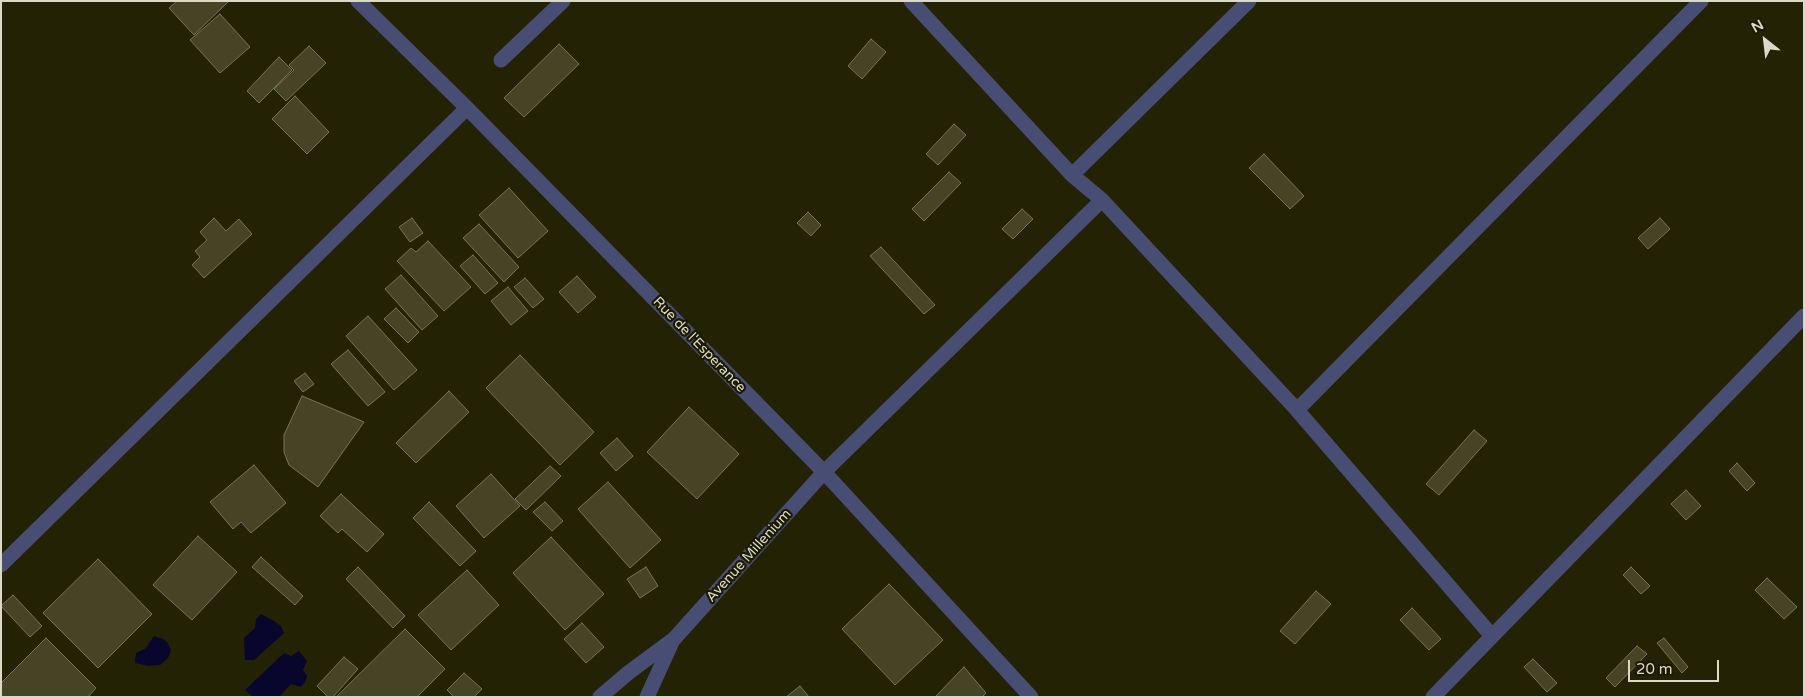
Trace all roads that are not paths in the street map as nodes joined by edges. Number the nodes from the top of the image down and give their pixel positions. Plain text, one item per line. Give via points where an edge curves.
1 (358, 1) edge
2 (563, 1) edge
3 (911, 1) edge
4 (1248, 1) edge
5 (1701, 1) edge
6 (501, 60) dead end
7 (467, 108) junction
8 (1072, 175) junction
9 (1102, 200) junction
10 (1804, 316) edge
11 (1297, 410) junction
12 (824, 472) junction
13 (1, 565) edge
14 (1492, 636) junction
15 (674, 639) junction
16 (600, 697) edge
17 (647, 697) edge
18 (1031, 697) edge
19 (1433, 697) edge

1 - 7 street, Rue de l'Esperance
2 - 6 street
3 - 8 street
4 - 8 street
5 - 11 street
7 - 12 street, Rue de l'Esperance
7 - 13 street
8 - 9 street
9 - 11 street
9 - 12 street, Avenue Millenium
10 - 14 street
11 - 14 street
12 - 15 street, Avenue Millenium
12 - 18 street, Rue de l'Esperance
14 - 19 street
15 - 16 street, Avenue Millenium
15 - 17 street, Avenue Millenium

